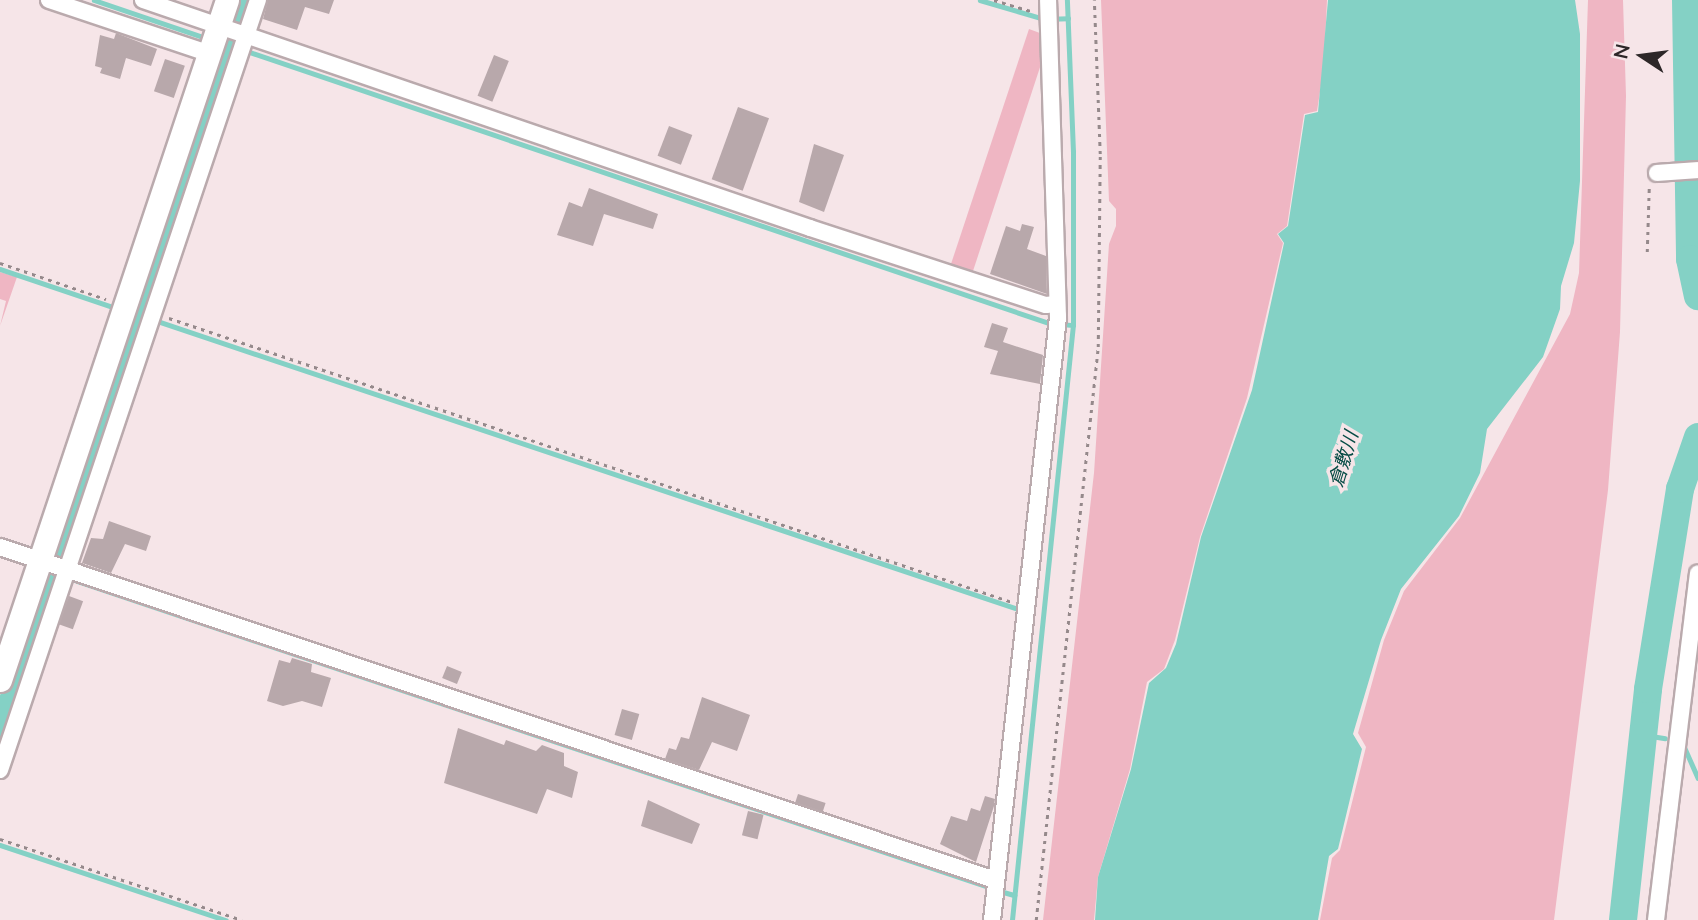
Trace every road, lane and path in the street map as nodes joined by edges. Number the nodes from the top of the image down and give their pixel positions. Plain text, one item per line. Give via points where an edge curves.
1 (49, 0) edge
2 (143, 0) edge
3 (227, 0) edge
4 (258, 0) edge
5 (994, 0) edge
6 (1094, 0) edge
7 (1050, 13) edge
8 (236, 35) junction
9 (209, 54) junction
10 (1698, 170) edge
11 (1665, 171) joint
12 (1647, 252) dead end
13 (0, 263) edge
14 (141, 306) junction
15 (1056, 317) junction
16 (0, 547) edge
17 (56, 565) junction
18 (1698, 574) edge
19 (1027, 606) junction
20 (0, 680) edge
21 (0, 770) edge
22 (0, 839) edge
23 (995, 886) junction
24 (242, 920) edge
25 (992, 920) edge
26 (1036, 920) edge
27 (1656, 920) edge

1 - 9 street
2 - 8 street
3 - 8 street
4 - 8 street
5 - 7 path
6 - 26 path via 1100,167 1098,347
7 - 15 street via 1059,277
8 - 9 street
8 - 14 street
8 - 15 street via 810,228
9 - 14 street
10 - 11 street
11 - 12 path via 1649,190
13 - 14 path
14 - 17 street
14 - 19 path
15 - 19 street
16 - 17 street
17 - 20 street
17 - 21 street
17 - 23 street
18 - 27 street
19 - 23 street
22 - 24 path
23 - 25 street

